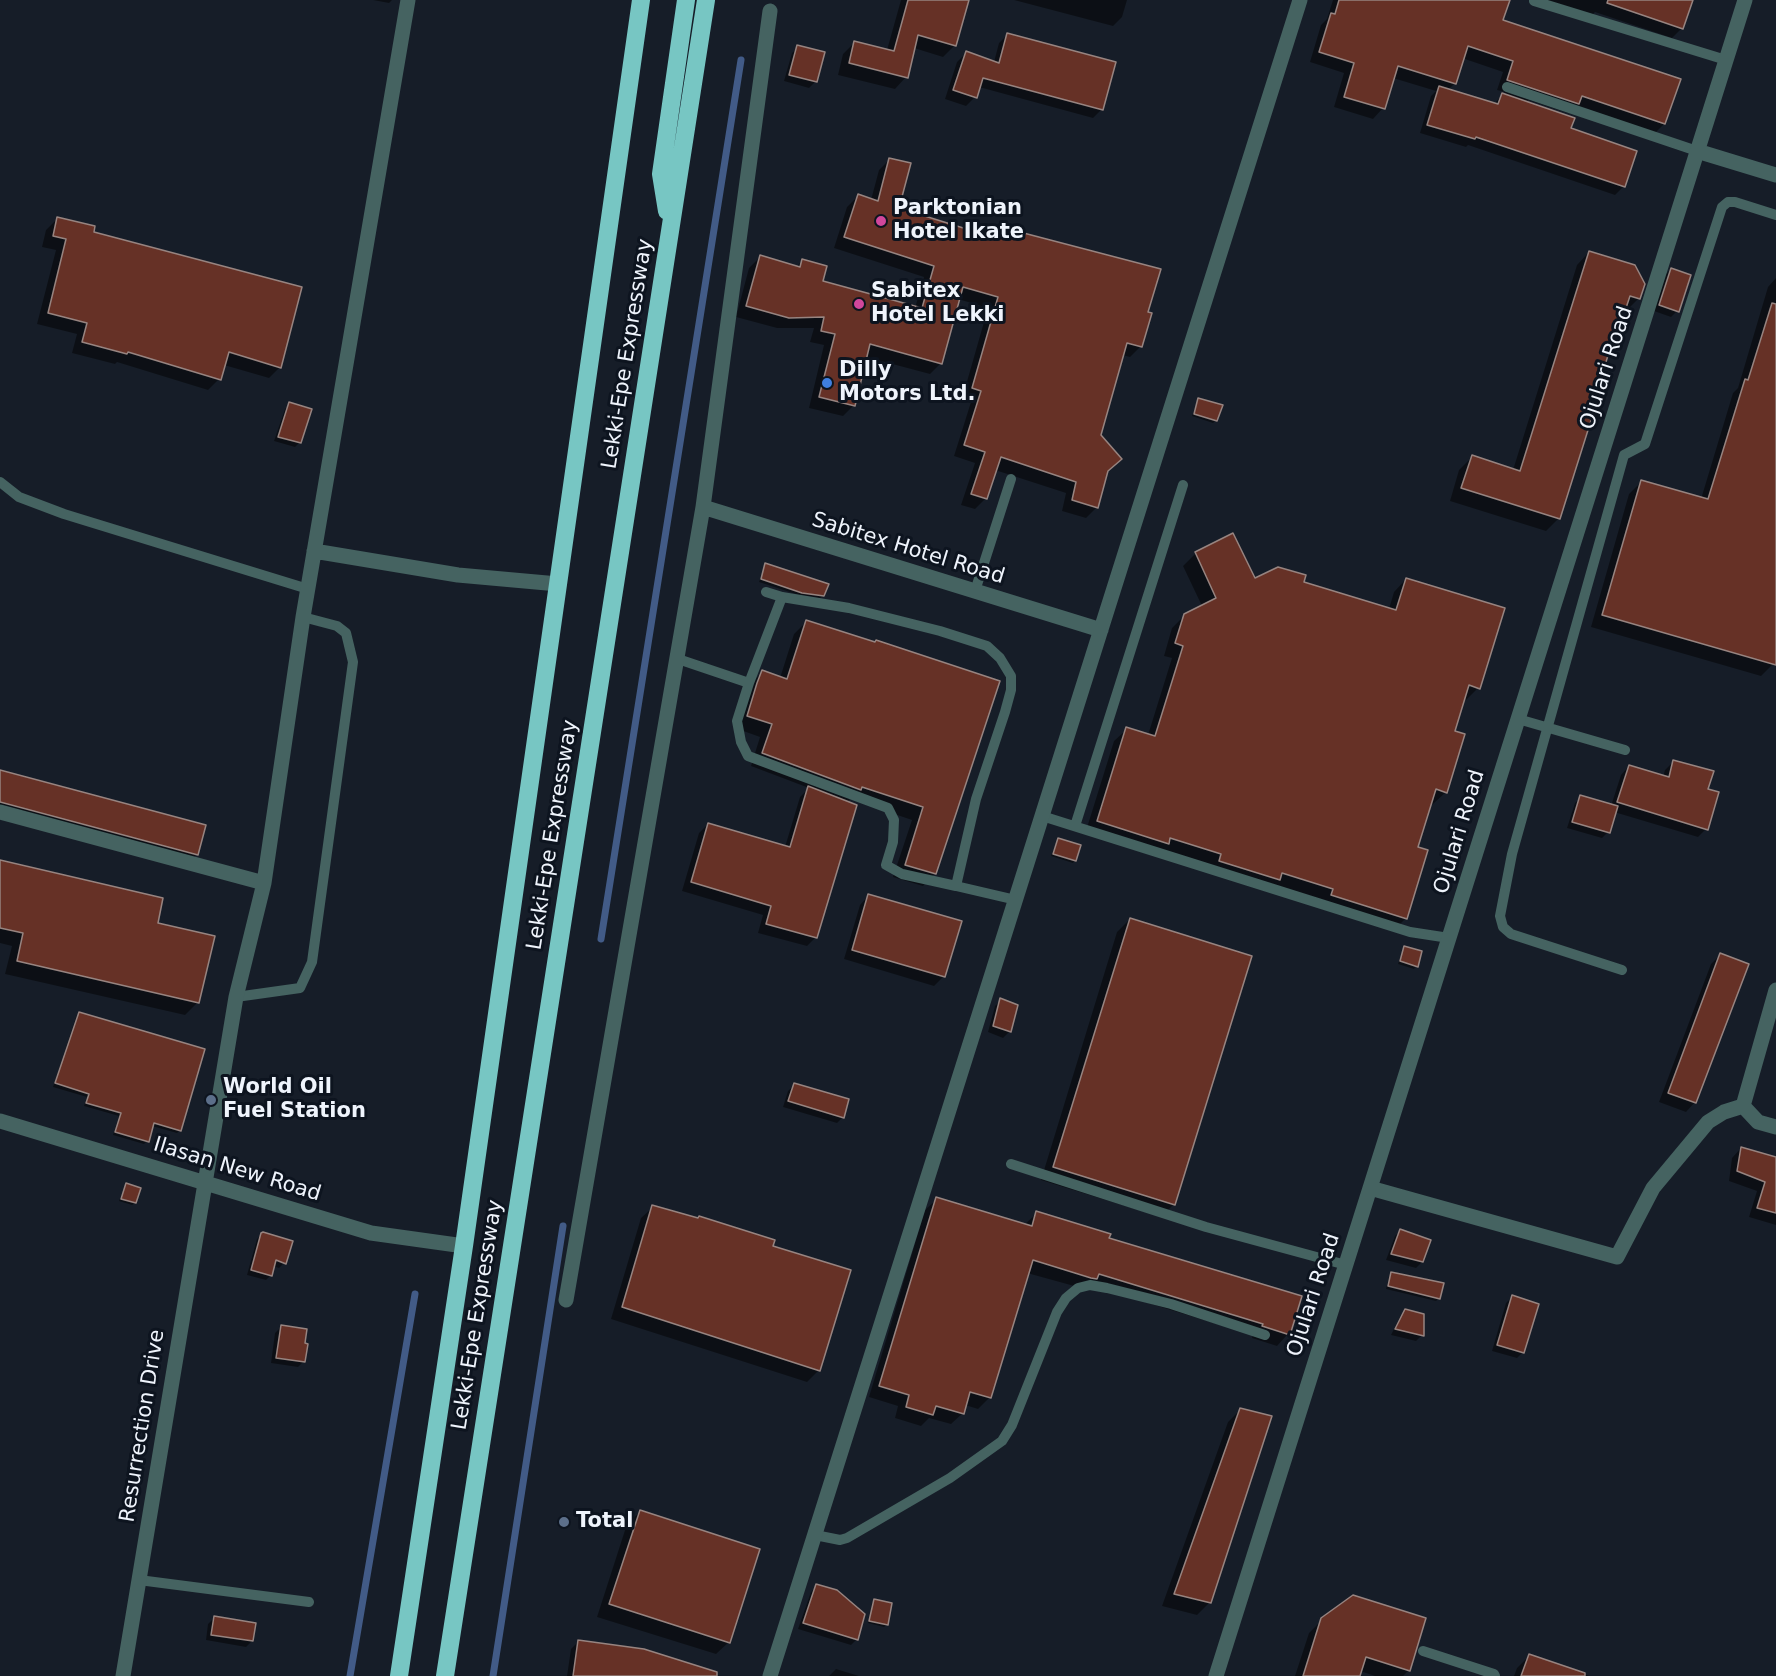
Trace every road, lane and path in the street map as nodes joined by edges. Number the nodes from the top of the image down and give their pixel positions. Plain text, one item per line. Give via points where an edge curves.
1 (408, 0) edge
2 (641, 0) edge
3 (686, 0) edge
4 (706, 0) edge
5 (1300, 0) edge
6 (1745, 0) edge
7 (1534, 1) edge
8 (770, 11) dead end
9 (1726, 60) junction
10 (1507, 87) dead end
11 (1697, 151) junction
12 (1776, 175) edge
13 (1776, 215) edge
14 (670, 228) junction
15 (1011, 479) dead end
16 (0, 482) edge
17 (1183, 485) dead end
18 (703, 507) junction
19 (314, 551) junction
20 (558, 584) junction
21 (308, 589) junction
22 (975, 591) junction
23 (766, 592) dead end
24 (782, 597) junction
25 (303, 618) junction
26 (1101, 630) junction
27 (678, 659) junction
28 (749, 683) junction
29 (1518, 719) junction
30 (1547, 728) junction
31 (1625, 750) dead end
32 (0, 812) edge
33 (1042, 816) junction
34 (1075, 826) junction
35 (264, 882) junction
36 (956, 886) junction
37 (1016, 900) junction
38 (1449, 938) junction
39 (1622, 970) dead end
40 (1776, 990) edge
41 (236, 997) junction
42 (1743, 1106) junction
43 (0, 1121) edge
44 (1776, 1127) edge
45 (1011, 1164) dead end
46 (204, 1182) junction
47 (1370, 1188) junction
48 (464, 1246) junction
49 (1346, 1265) junction
50 (566, 1300) dead end
51 (1265, 1335) dead end
52 (815, 1535) junction
53 (139, 1580) junction
54 (309, 1602) dead end
55 (1423, 1651) dead end
56 (123, 1676) edge
57 (399, 1676) edge
58 (445, 1676) edge
59 (770, 1676) edge
60 (1216, 1676) edge
61 (1495, 1676) edge

1 - 19 street, Resurrection Drive
2 - 20 highway, Lekki-Epe Expressway
3 - 14 highway via 661,174
4 - 14 highway, Lekki-Epe Expressway
5 - 26 street
6 - 9 street, Ojulari Road
7 - 9 lane
8 - 18 street
9 - 11 street, Ojulari Road
10 - 11 lane
11 - 12 street
11 - 29 street, Ojulari Road
13 - 30 lane via 1735,202 1722,207 1645,444 1624,455
14 - 58 highway, Lekki-Epe Expressway
15 - 22 lane
16 - 21 lane via 19,497 64,514
17 - 34 lane
18 - 22 street, Sabitex Hotel Road
18 - 27 street
19 - 20 street via 458,574
19 - 21 street, Resurrection Drive
20 - 48 highway, Lekki-Epe Expressway
21 - 25 street, Resurrection Drive
22 - 26 street, Sabitex Hotel Road
23 - 24 lane
24 - 28 lane
24 - 36 lane via 849,608 987,646 1011,676 1011,690 976,799
25 - 35 street, Resurrection Drive
25 - 41 lane via 337,626 346,633 353,662 312,962 300,988
26 - 33 street
27 - 28 lane
27 - 50 street
28 - 36 lane via 737,721 748,756 888,808 894,831 886,865 902,874
29 - 30 lane
29 - 38 street, Ojulari Road
30 - 31 lane
30 - 39 lane via 1512,854 1500,916 1503,927 1511,934
32 - 35 street
33 - 34 lane
33 - 37 street
34 - 38 lane via 1410,933
35 - 41 street, Resurrection Drive
36 - 37 lane
37 - 52 street
38 - 47 street, Ojulari Road
40 - 42 street
41 - 46 street, Resurrection Drive
42 - 44 street via 1758,1122
42 - 47 street via 1708,1122 1653,1188 1617,1257
43 - 46 street, Ilasan New Road
45 - 49 lane via 1206,1227
46 - 48 street, Ilasan New Road via 371,1233
46 - 53 street, Resurrection Drive
47 - 49 street, Ojulari Road
48 - 57 highway, Lekki-Epe Expressway
49 - 60 street, Ojulari Road
51 - 52 lane via 1171,1304 1090,1285 1078,1288 1057,1312 1002,1441 950,1478 847,1538
52 - 59 street
53 - 54 lane
53 - 56 street, Resurrection Drive
55 - 61 lane

